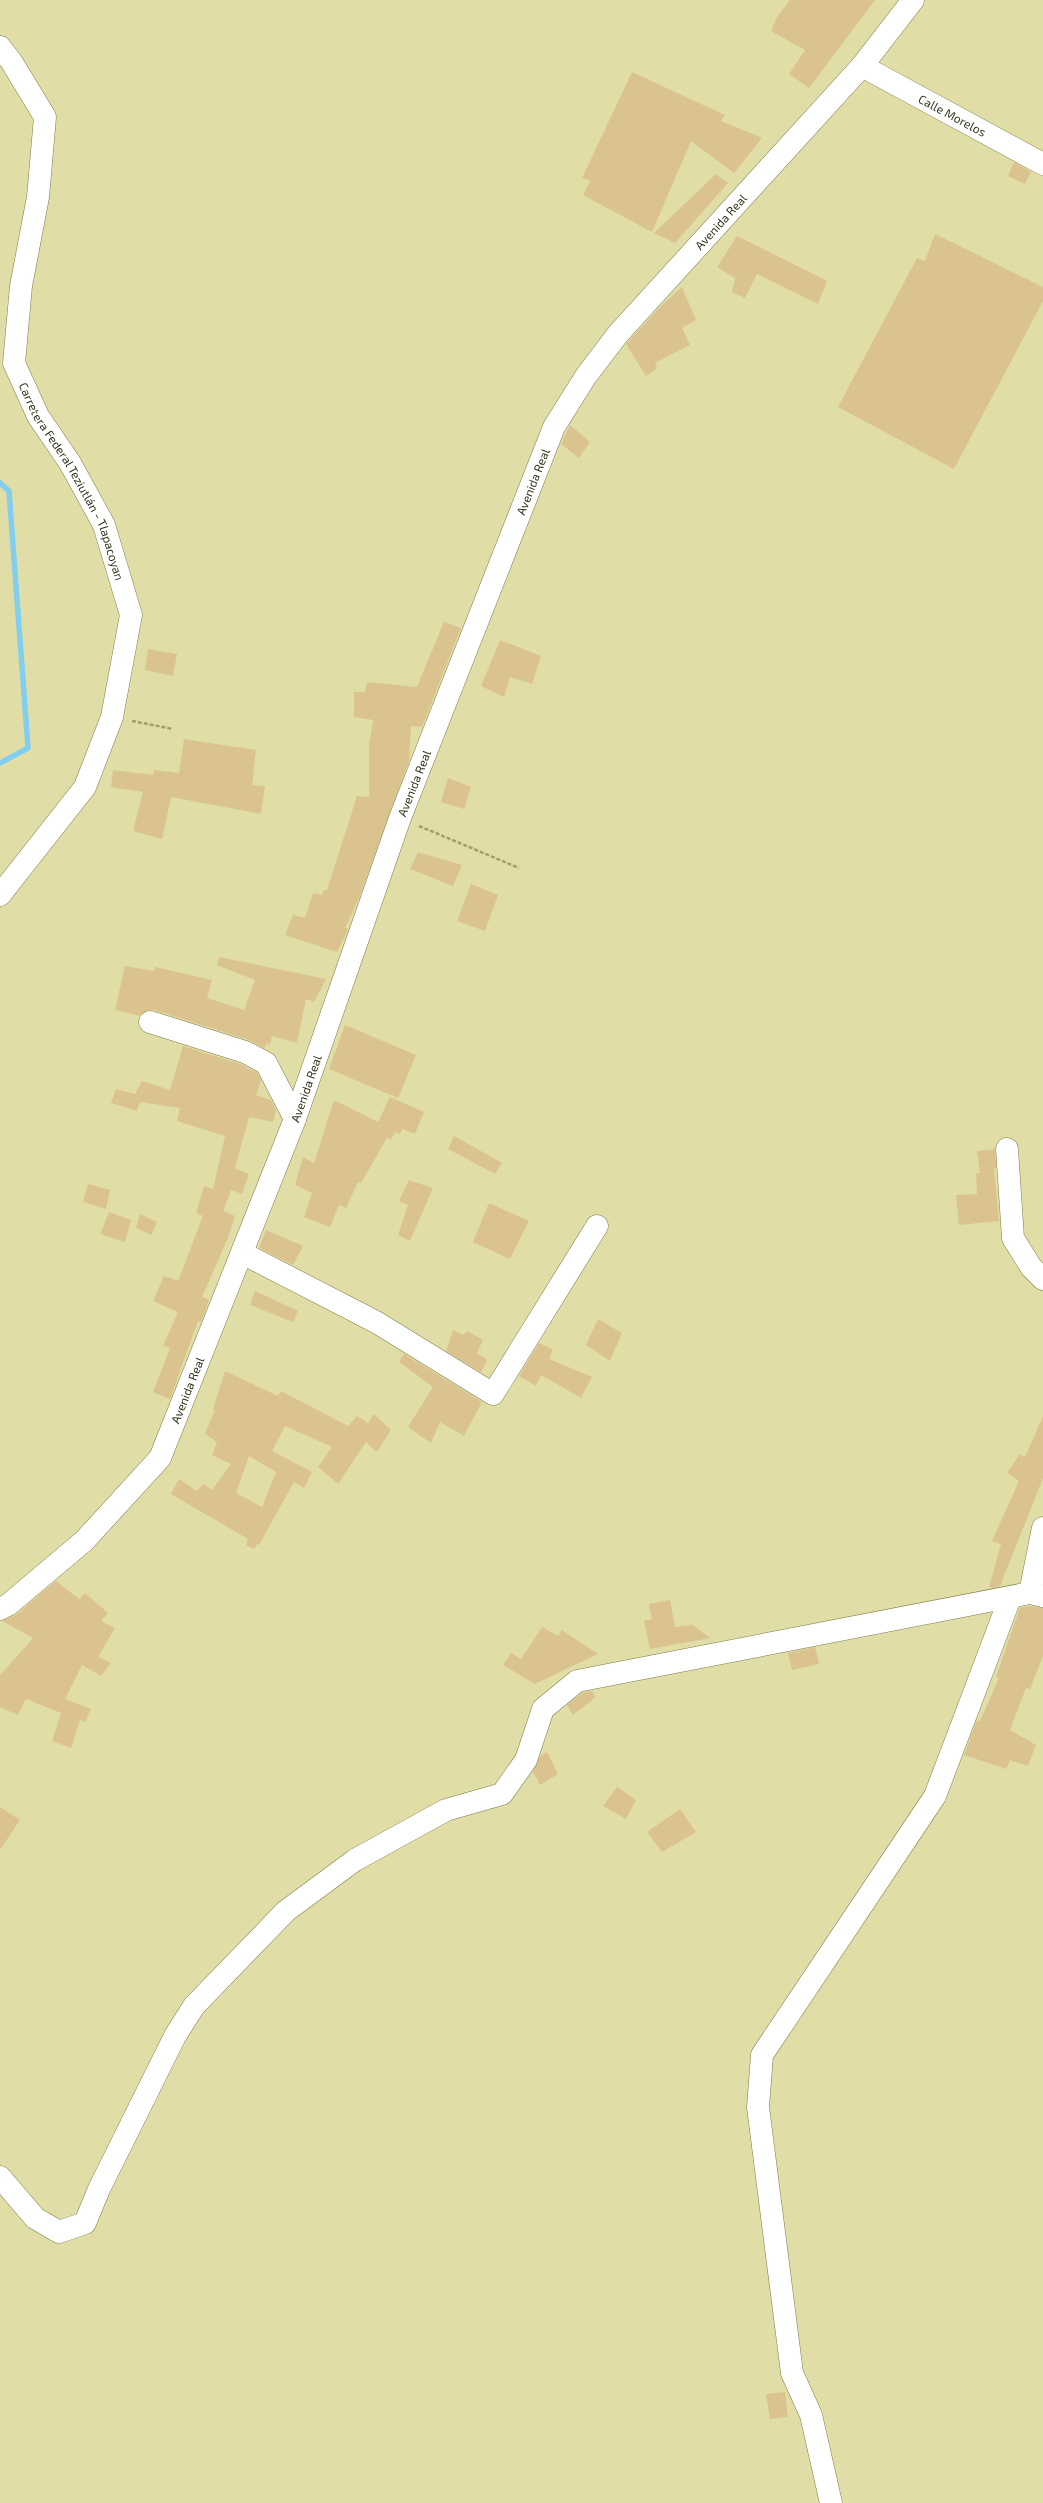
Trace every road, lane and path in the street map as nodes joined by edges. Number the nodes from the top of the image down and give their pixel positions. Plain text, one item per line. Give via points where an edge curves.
1 (913, 0) edge
2 (0, 47) edge
3 (862, 66) junction
4 (1043, 164) edge
5 (112, 717) junction
6 (173, 729) dead end
7 (400, 818) junction
8 (519, 868) dead end
9 (0, 895) edge
10 (150, 1022) dead end
11 (294, 1119) junction
12 (1007, 1149) dead end
13 (597, 1226) dead end
14 (242, 1253) junction
15 (1043, 1279) edge
16 (1043, 1528) edge
17 (1037, 1594) edge
18 (1010, 1598) junction
19 (0, 1610) edge
20 (0, 2177) edge
21 (831, 2503) edge

1 - 3 street, Avenida Real
2 - 5 street, Carretera Federal Teziutlán - Tlapacoyan via 12,61 45,116 38,197 21,286 14,363 38,416 70,463 104,525 131,615
3 - 4 street, Calle Morelos
3 - 7 street, Avenida Real via 618,334 586,376 554,427
5 - 6 path
5 - 9 street, Carretera Federal Teziutlán - Tlapacoyan via 85,787
7 - 8 path
7 - 11 street, Avenida Real
10 - 11 street via 245,1052 266,1063
11 - 14 street, Avenida Real
12 - 15 street via 1013,1238 1031,1267
13 - 14 street via 493,1394 376,1322
14 - 19 street, Avenida Real via 160,1458 84,1541
16 - 17 street
17 - 18 street
18 - 20 street via 577,1681 543,1709 526,1760 502,1794 446,1810 355,1860 286,1911 194,2006 175,2036 99,2189 85,2223 59,2232 35,2218
18 - 21 street via 936,1796 762,2056 758,2107 792,2373 812,2416

